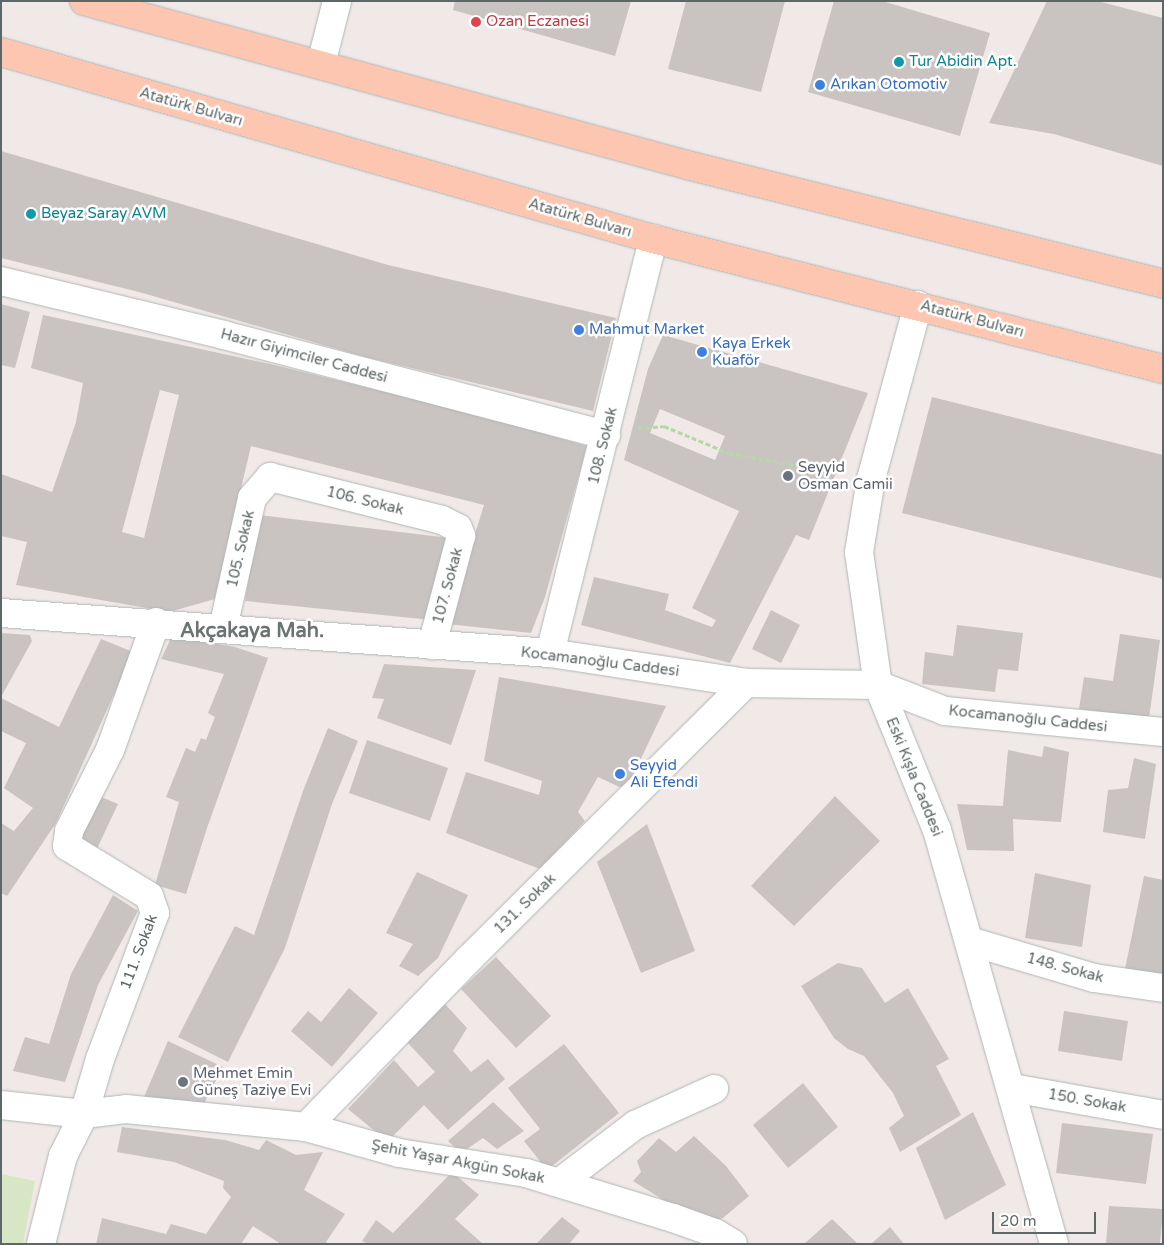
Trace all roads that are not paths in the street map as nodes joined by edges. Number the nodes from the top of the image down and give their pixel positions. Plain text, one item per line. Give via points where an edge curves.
1 (84, 1) edge
2 (337, 1) edge
3 (1, 52) edge
4 (321, 64) junction
5 (653, 239) junction
6 (1, 282) edge
7 (1163, 284) edge
8 (918, 305) junction
9 (1163, 369) edge
10 (606, 435) junction
11 (270, 477) joint
12 (458, 528) joint
13 (1, 613) edge
14 (156, 622) junction
15 (223, 628) junction
16 (432, 645) junction
17 (550, 653) junction
18 (746, 683) junction
19 (878, 685) junction
20 (1163, 732) edge
21 (969, 941) junction
22 (1163, 988) edge
23 (1012, 1088) junction
24 (714, 1089) dead end
25 (1, 1105) edge
26 (84, 1114) junction
27 (1163, 1115) edge
28 (306, 1127) junction
29 (559, 1183) junction
30 (41, 1244) edge
31 (733, 1244) edge
32 (1054, 1244) edge

1 - 4 main road
2 - 4 street
3 - 5 main road, Atatürk Bulvarı
4 - 7 main road via 687,164
5 - 8 main road, Atatürk Bulvarı
5 - 10 street, 108. Sokak
6 - 10 street, Hazır Giyimciler Caddesi via 224,335
8 - 9 main road, Atatürk Bulvarı
8 - 19 street, Eski Kışla Caddesi via 871,479 859,552
10 - 17 street, 108. Sokak
11 - 12 street, 106. Sokak via 442,520
11 - 15 street, 105. Sokak via 252,498
12 - 16 street, 107. Sokak via 461,536
13 - 14 street, Kocamanoğlu Caddesi
14 - 15 street, Kocamanoğlu Caddesi
14 - 26 street, 111. Sokak via 110,750 69,831 68,846 149,896 156,907 150,932 133,966 100,1059
15 - 16 street, Kocamanoğlu Caddesi
16 - 17 street, Kocamanoğlu Caddesi
17 - 18 street, Kocamanoğlu Caddesi
18 - 19 street, Kocamanoğlu Caddesi
18 - 28 street, 131. Sokak
19 - 20 street, Kocamanoğlu Caddesi via 945,712
19 - 21 street, Eski Kışla Caddesi via 937,830
21 - 22 street, 148. Sokak via 1094,978
21 - 23 street, Eski Kışla Caddesi
23 - 27 street, 150. Sokak
23 - 32 street, Eski Kışla Caddesi
24 - 29 street via 635,1124
25 - 26 street, Şehit Yaşar Akgün Sokak
26 - 28 street, Şehit Yaşar Akgün Sokak via 126,1109
26 - 30 street, 111. Sokak via 63,1156
28 - 29 street, Şehit Yaşar Akgün Sokak via 399,1153 526,1173
29 - 31 street, Şehit Yaşar Akgün Sokak via 716,1233

